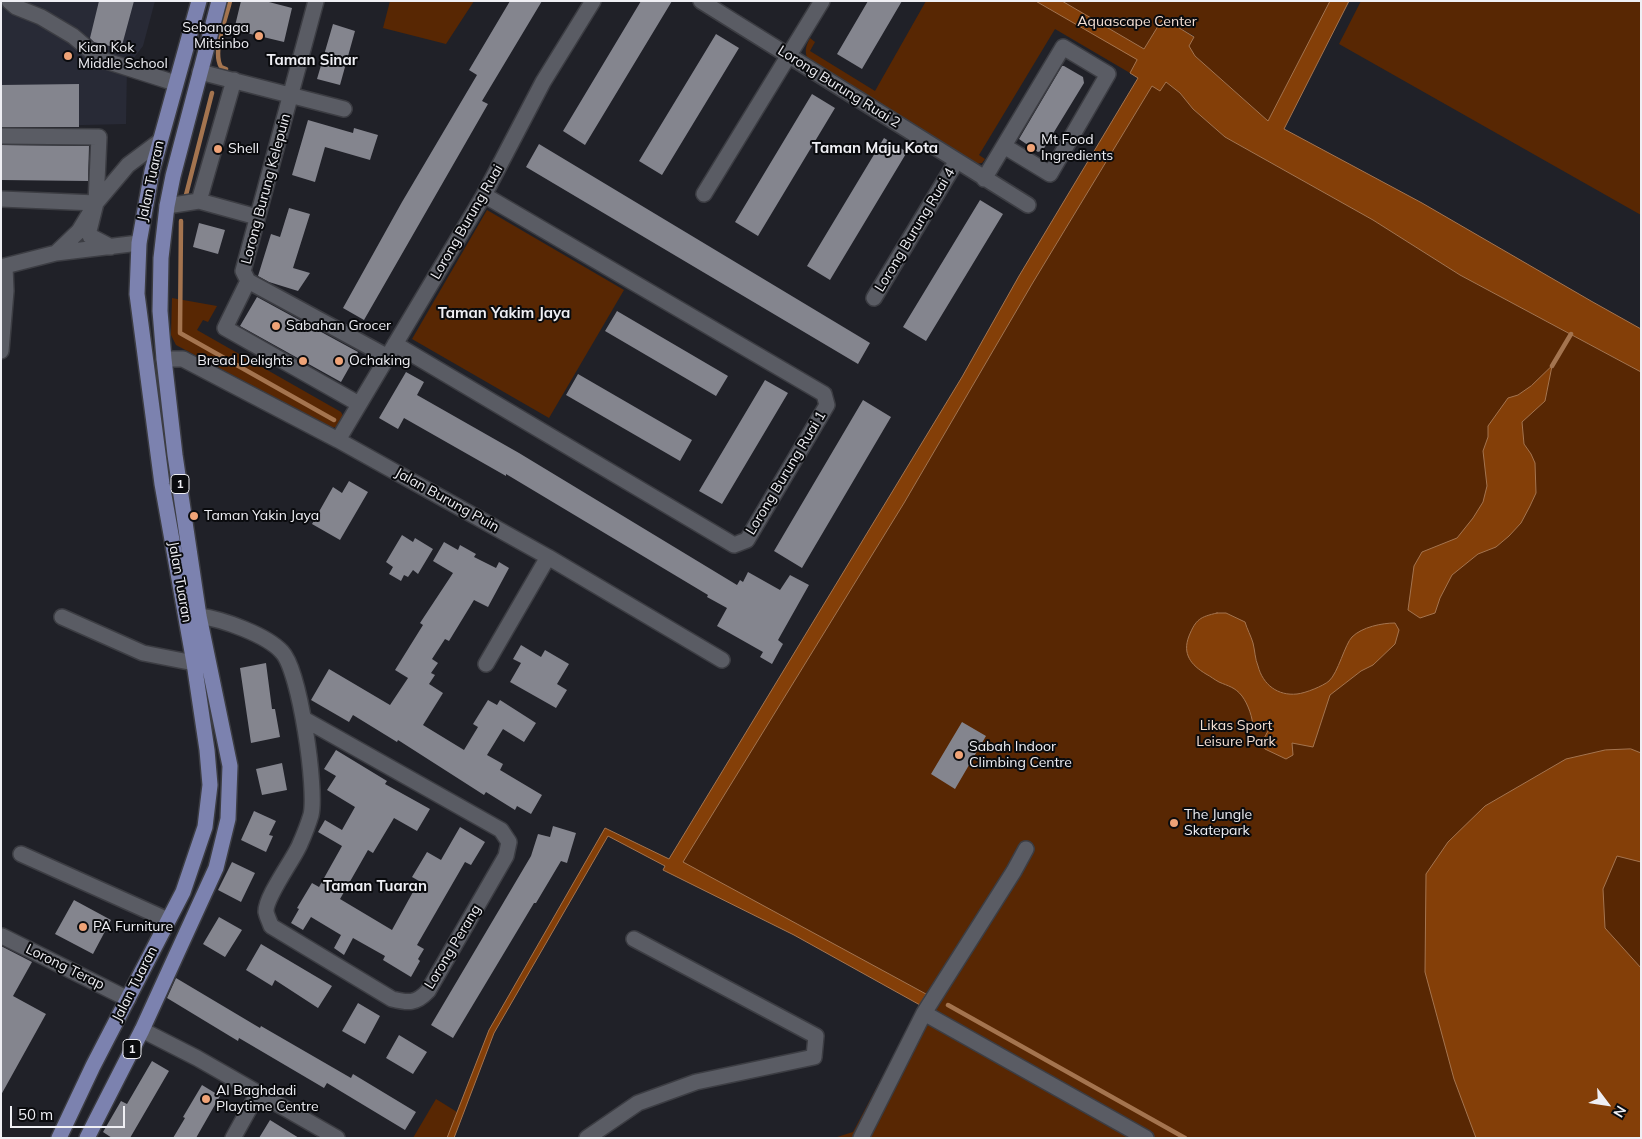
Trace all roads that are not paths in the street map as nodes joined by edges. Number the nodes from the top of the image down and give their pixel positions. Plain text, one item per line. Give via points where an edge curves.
1 (9, 1) edge
2 (199, 1) edge
3 (220, 1) edge
4 (316, 1) edge
5 (593, 1) edge
6 (701, 1) edge
7 (822, 1) edge
8 (789, 56) junction
9 (200, 72) junction
10 (234, 80) junction
11 (175, 83) junction
12 (292, 95) junction
13 (344, 108) dead end
14 (188, 119) junction
15 (1, 136) edge
16 (160, 141) junction
17 (1004, 146) junction
18 (956, 162) junction
19 (984, 179) junction
20 (704, 194) dead end
21 (484, 195) junction
22 (1, 199) edge
23 (199, 201) junction
24 (96, 202) junction
25 (1028, 205) dead end
26 (166, 206) junction
27 (257, 217) junction
28 (139, 243) junction
29 (111, 247) junction
30 (56, 253) junction
31 (3, 266) edge
32 (248, 281) junction
33 (874, 298) dead end
34 (391, 350) junction
35 (1, 351) edge
36 (164, 360) junction
37 (359, 404) junction
38 (338, 440) junction
39 (548, 556) junction
40 (199, 616) junction
41 (62, 617) dead end
42 (722, 660) dead end
43 (194, 663) junction
44 (486, 664) dead end
45 (304, 719) junction
46 (1026, 849) dead end
47 (21, 854) dead end
48 (168, 920) junction
49 (2, 936) edge
50 (634, 939) dead end
51 (128, 999) junction
52 (924, 1013) junction
53 (142, 1030) junction
54 (258, 1093) junction
55 (60, 1138) edge
56 (87, 1138) edge
57 (233, 1138) edge
58 (337, 1138) edge
59 (587, 1138) edge
60 (862, 1138) edge
61 (1146, 1138) edge

1 - 11 street via 73,36 100,58
2 - 11 main road, Jalan Tuaran / 1
3 - 9 main road, Jalan Tuaran / 1
4 - 12 street, Lorong Burung Kelepuin
5 - 21 street, Lorong Burung Ruai via 543,82
6 - 8 street, Lorong Burung Ruai 2
7 - 8 street
8 - 18 street, Lorong Burung Ruai 2
8 - 20 street
9 - 10 street
9 - 14 main road, Jalan Tuaran / 1
10 - 12 street
10 - 23 street
11 - 16 main road, Jalan Tuaran / 1
12 - 13 street
12 - 27 street, Lorong Burung Kelepuin
14 - 26 main road, Jalan Tuaran / 1
14 - 28 main road via 170,152 148,230
15 - 24 street via 99,137
16 - 24 street via 133,159
16 - 28 main road, Jalan Tuaran / 1
17 - 17 street via 1064,47 1108,74 1050,174
17 - 19 street
18 - 19 street, Lorong Burung Ruai 2
18 - 33 street, Lorong Burung Ruai 4
19 - 25 street, Lorong Burung Ruai 2
21 - 34 street, Lorong Burung Ruai
21 - 34 street, Lorong Burung Ruai 1 via 824,394 826,406 748,540 734,545
22 - 24 street
23 - 26 street
23 - 27 street
24 - 29 street via 90,236
24 - 30 street via 80,231
26 - 36 main road, Jalan Tuaran / 1 via 160,311
27 - 32 street, Lorong Burung Kelepuin via 243,271
28 - 29 street
28 - 43 main road, Jalan Tuaran / 1 via 137,294 141,328 162,484
29 - 30 street
30 - 31 street
31 - 35 street via 6,291
32 - 34 street, Lorong Burung Kelepuin
32 - 37 street via 225,328
34 - 37 street, Lorong Burung Ruai
36 - 38 street, Jalan Burung Puin via 183,359
36 - 40 main road, Jalan Tuaran / 1
37 - 38 street, Lorong Burung Ruai
38 - 39 street, Jalan Burung Puin
39 - 42 street, Jalan Burung Puin
39 - 44 street
40 - 45 street, Lorong Perang via 242,628 284,653
40 - 53 main road, Jalan Tuaran / 1 via 230,766 228,818 216,868
41 - 43 street via 143,653
43 - 48 main road, Jalan Tuaran / 1 via 210,785 205,827 183,892
45 - 45 street, Lorong Perang via 311,815 300,844 268,903 266,911 271,926 392,999 406,1003 421,998 506,856 509,842 501,830
46 - 52 street
47 - 48 street
48 - 51 main road, Jalan Tuaran / 1
49 - 51 street, Lorong Terap
50 - 59 street via 816,1036 814,1057 696,1082 638,1103
51 - 55 main road, Jalan Tuaran / 1
52 - 60 street
52 - 61 street
53 - 54 street
53 - 56 main road, Jalan Tuaran / 1
54 - 57 street
54 - 58 street

